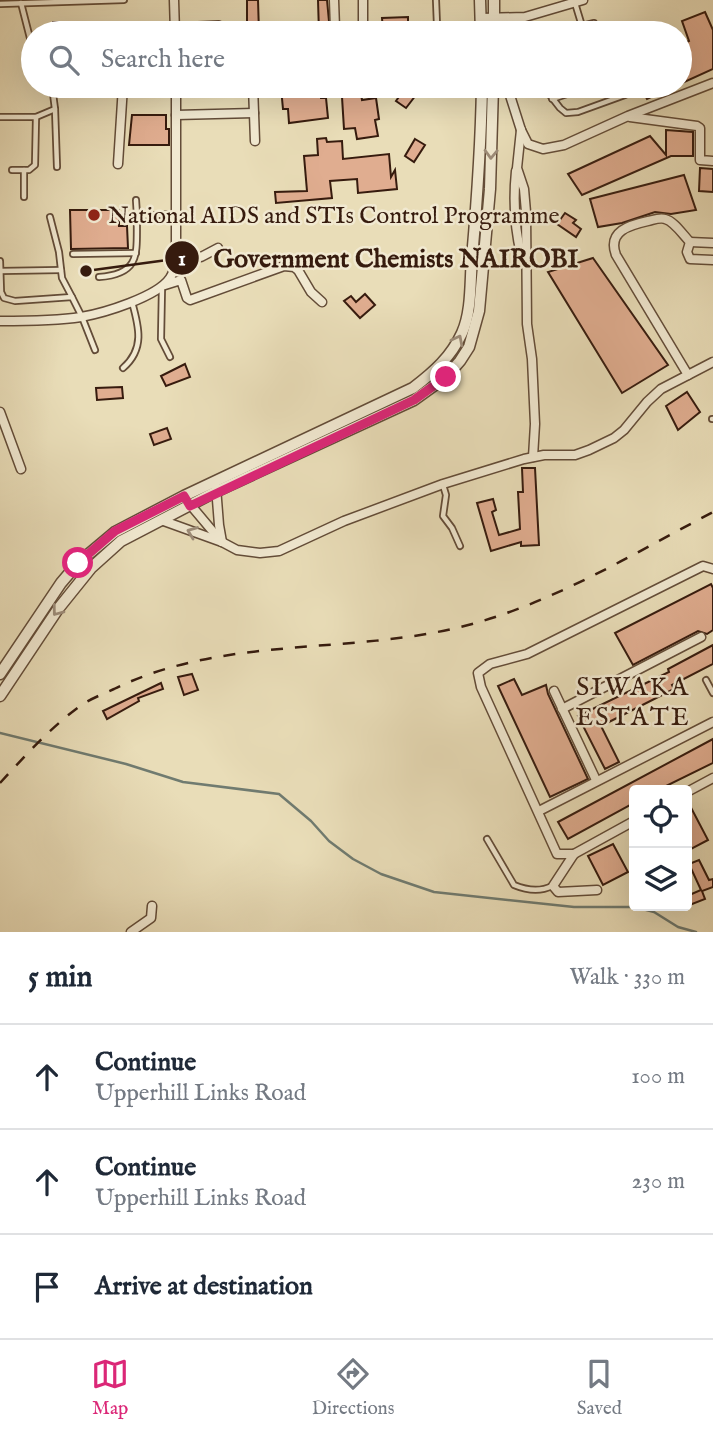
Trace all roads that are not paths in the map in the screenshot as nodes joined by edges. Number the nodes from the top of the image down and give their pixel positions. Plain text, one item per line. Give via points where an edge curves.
1 (124, 0) edge
2 (174, 0) edge
3 (334, 0) edge
4 (363, 0) edge
5 (436, 0) edge
6 (481, 0) edge
7 (494, 0) edge
8 (578, 1) edge
9 (21, 3) junction
10 (0, 4) edge
11 (481, 18) joint
12 (494, 18) junction
13 (508, 18) junction
14 (26, 21) edge
15 (175, 21) edge
16 (335, 21) edge
17 (363, 21) edge
18 (437, 21) edge
19 (510, 21) edge
20 (581, 21) edge
21 (713, 83) edge
22 (692, 91) edge
23 (54, 98) edge
24 (122, 98) edge
25 (176, 98) edge
26 (253, 98) edge
27 (482, 98) edge
28 (493, 98) edge
29 (511, 98) edge
30 (555, 98) edge
31 (617, 98) edge
32 (676, 98) edge
33 (552, 99) joint
34 (55, 109) junction
35 (254, 113) junction
36 (176, 115) junction
37 (0, 117) edge
38 (36, 117) junction
39 (628, 117) junction
40 (521, 130) junction
41 (255, 141) dead end
42 (713, 161) edge
43 (118, 164) dead end
44 (57, 167) dead end
45 (12, 170) dead end
46 (24, 170) junction
47 (24, 197) dead end
48 (136, 200) dead end
49 (177, 214) junction
50 (137, 216) junction
51 (50, 217) dead end
52 (690, 242) junction
53 (713, 243) edge
54 (218, 248) dead end
55 (136, 253) junction
56 (73, 254) dead end
57 (176, 255) junction
58 (713, 260) edge
59 (0, 261) edge
60 (61, 270) junction
61 (0, 271) edge
62 (99, 277) dead end
63 (162, 286) junction
64 (72, 298) junction
65 (132, 301) junction
66 (322, 302) dead end
67 (82, 317) junction
68 (0, 321) edge
69 (95, 350) dead end
70 (170, 357) dead end
71 (713, 362) edge
72 (123, 368) dead end
73 (688, 375) junction
74 (0, 412) edge
75 (533, 457) junction
76 (21, 468) dead end
77 (443, 484) junction
78 (216, 486) junction
79 (184, 496) junction
80 (190, 506) junction
81 (161, 520) junction
82 (222, 542) junction
83 (460, 546) dead end
84 (713, 569) edge
85 (701, 638) dead end
86 (0, 674) edge
87 (706, 680) dead end
88 (554, 691) dead end
89 (713, 693) edge
90 (0, 696) edge
91 (562, 709) junction
92 (713, 722) edge
93 (713, 778) edge
94 (596, 780) junction
95 (692, 789) edge
96 (539, 811) junction
97 (629, 824) edge
98 (487, 839) dead end
99 (574, 854) junction
100 (553, 886) junction
101 (597, 890) dead end
102 (152, 906) dead end
103 (131, 932) edge

1 - 9 lane
2 - 15 street
3 - 16 street
4 - 17 street
5 - 18 lane
6 - 11 street
7 - 12 street
8 - 13 street
8 - 20 lane
9 - 10 lane
9 - 14 lane
11 - 12 street
12 - 13 street
13 - 19 lane
21 - 22 street
23 - 34 lane
24 - 43 street
25 - 36 street
26 - 35 street
78 -> 27 street via 413,388 453,350 464,329 470,290
28 -> 78 street via 479,311 460,361 414,400
29 - 40 street
30 - 33 lane
31 - 33 lane via 566,113
32 - 39 street
34 - 38 lane
34 - 44 lane
35 - 36 street
35 - 41 street
36 - 49 street
37 - 38 lane
38 - 46 lane via 35,165
39 - 40 street via 564,145 543,149 528,144
39 - 42 street via 697,126 700,160
40 - 75 street via 517,169 526,212
45 - 46 lane
46 - 47 lane
48 - 50 lane
49 - 50 lane
49 - 57 street
50 - 55 lane
51 - 60 lane
52 - 53 street
52 - 58 street via 690,259
52 - 73 street via 661,218 622,228 613,247
54 - 57 street via 201,257
55 - 56 lane
55 - 62 lane via 124,272
57 - 63 street via 173,273
59 - 61 lane
60 - 61 lane
60 - 64 lane
61 - 64 lane via 1,292 8,300
63 - 65 street
63 - 66 street via 181,280 190,300 290,266
63 - 70 lane via 160,339
64 - 67 lane
65 - 67 street
65 - 72 lane via 140,338 131,362
67 - 68 street
67 - 69 lane
71 - 73 street
73 - 75 street via 661,389 614,438 575,455
74 - 76 street
75 - 77 street
77 - 82 street via 344,520 279,551 248,552
77 - 83 lane via 443,516
78 - 79 street
78 - 80 street
78 - 82 street
79 - 80 street
79 - 86 street via 115,531 78,563
80 - 81 street
80 - 82 street
82 -> 81 street
81 -> 90 street via 121,541 91,568
84 - 96 street via 703,566 527,654 490,664 478,673
85 - 91 street
87 - 89 lane
88 - 91 street
91 - 94 street
92 - 94 street
93 - 95 street
94 - 96 street
96 - 99 street via 557,854
97 - 99 street
98 - 100 lane via 513,885 545,890
99 - 100 street
100 - 101 street via 558,892
102 - 103 street via 151,918

